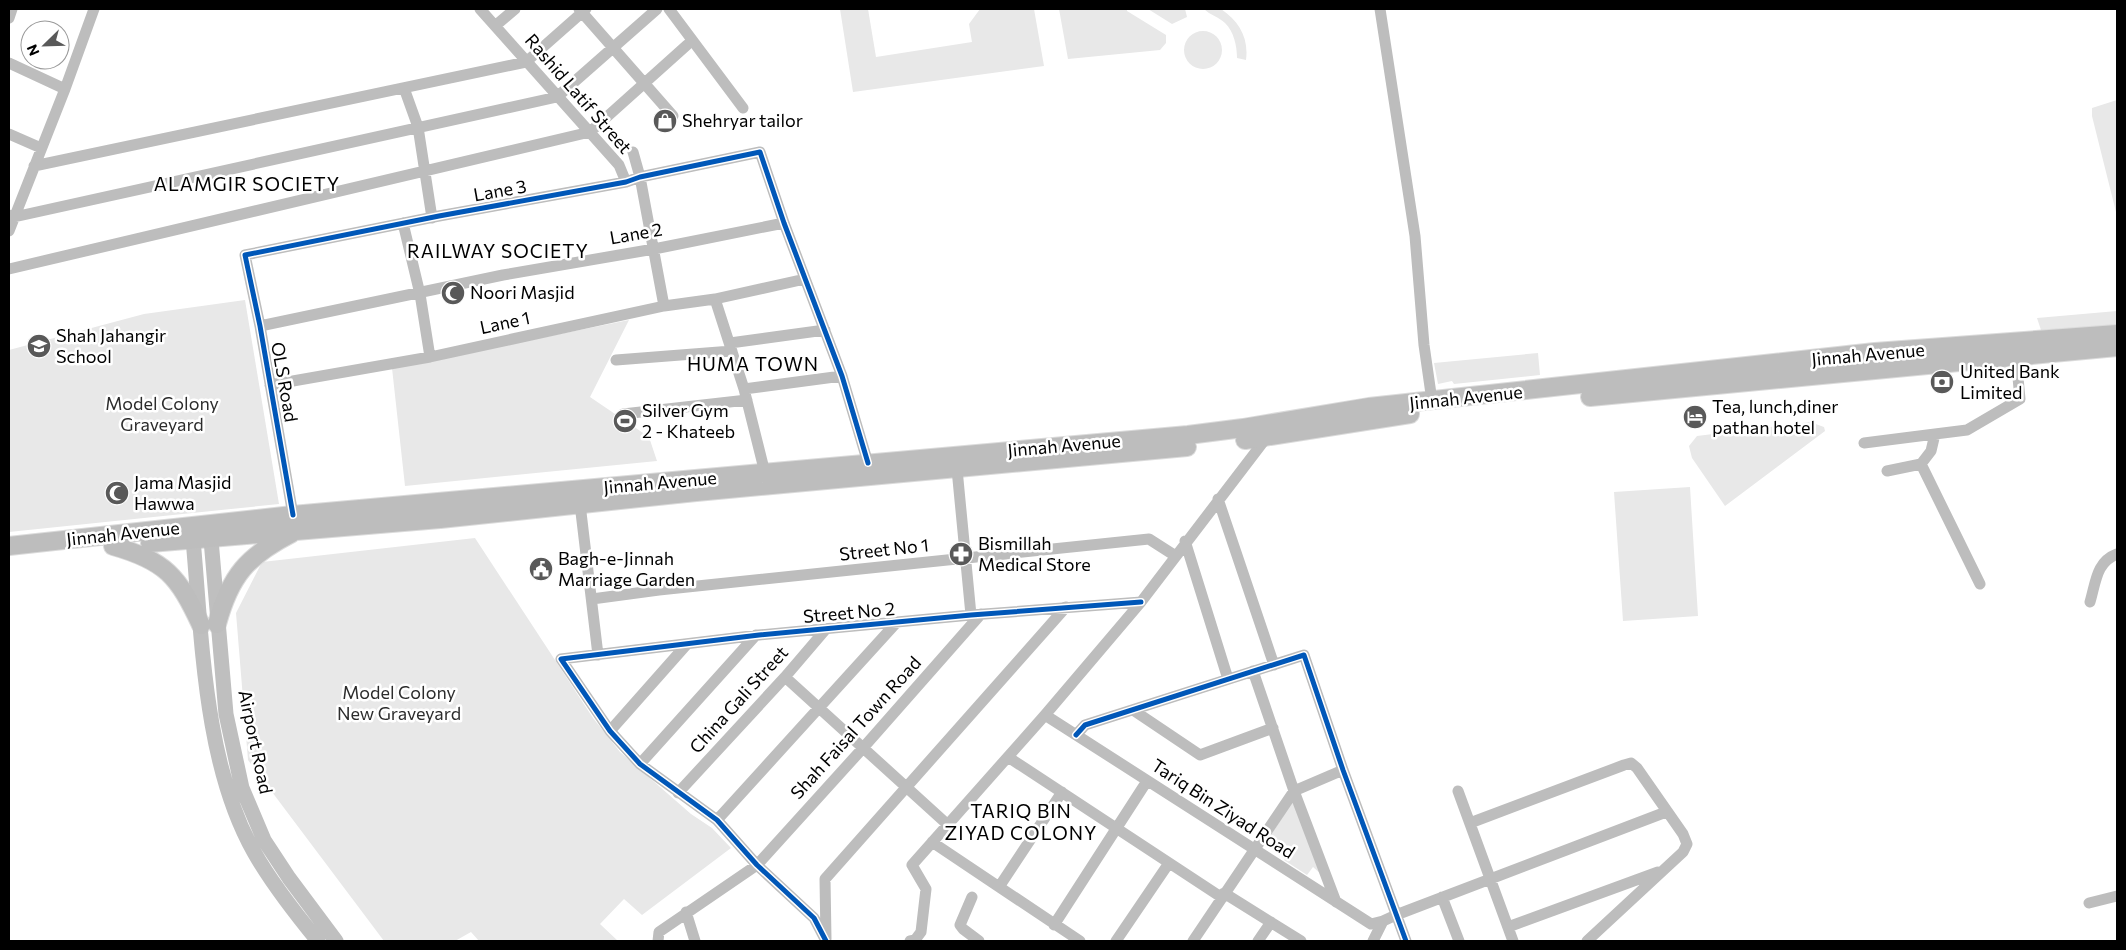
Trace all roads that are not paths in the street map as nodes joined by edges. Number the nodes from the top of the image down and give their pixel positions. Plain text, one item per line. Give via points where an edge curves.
1 (12, 9) edge
2 (94, 9) edge
3 (480, 9) edge
4 (515, 9) edge
5 (657, 9) edge
6 (669, 9) edge
7 (1380, 9) edge
8 (582, 10) edge
9 (9, 18) edge
10 (495, 26) junction
11 (687, 44) dead end
12 (612, 47) junction
13 (526, 62) junction
14 (9, 63) edge
15 (644, 83) junction
16 (404, 88) junction
17 (65, 89) junction
18 (557, 97) junction
19 (743, 108) dead end
20 (673, 116) dead end
21 (418, 127) junction
22 (590, 132) junction
23 (9, 134) edge
24 (41, 148) junction
25 (634, 152) dead end
26 (34, 166) junction
27 (425, 172) junction
28 (640, 177) junction
29 (626, 182) junction
30 (11, 216) edge
31 (432, 218) junction
32 (403, 223) junction
33 (784, 223) junction
34 (9, 230) edge
35 (654, 249) junction
36 (244, 255) joint
37 (9, 270) edge
38 (805, 279) junction
39 (420, 294) junction
40 (716, 299) junction
41 (664, 306) junction
42 (260, 326) junction
43 (825, 330) junction
44 (2117, 334) edge
45 (731, 347) junction
46 (2117, 347) edge
47 (2010, 352) junction
48 (430, 357) junction
49 (616, 360) dead end
50 (842, 376) junction
51 (270, 384) junction
52 (746, 394) junction
53 (1432, 401) junction
54 (624, 414) dead end
55 (1935, 434) junction
56 (1267, 437) junction
57 (1864, 443) dead end
58 (868, 462) junction
59 (1921, 464) junction
60 (956, 470) junction
61 (1887, 471) dead end
62 (765, 473) junction
63 (1218, 500) junction
64 (580, 504) junction
65 (296, 522) junction
66 (210, 531) junction
67 (193, 539) junction
68 (1185, 541) junction
69 (9, 546) edge
70 (113, 546) junction
71 (2117, 554) edge
72 (9, 555) edge
73 (1174, 556) junction
74 (966, 560) junction
75 (1980, 584) dead end
76 (592, 599) junction
77 (1141, 602) junction
78 (2090, 602) dead end
79 (1066, 607) junction
80 (976, 614) junction
81 (896, 622) junction
82 (209, 625) junction
83 (826, 629) junction
84 (756, 636) junction
85 (687, 644) junction
86 (598, 655) junction
87 (1274, 665) junction
88 (1253, 671) junction
89 (785, 677) junction
90 (1228, 679) junction
91 (820, 709) junction
92 (1133, 710) junction
93 (1046, 715) junction
94 (1273, 728) junction
95 (610, 731) junction
96 (1076, 735) junction
97 (863, 748) junction
98 (1008, 757) junction
99 (640, 764) junction
100 (1343, 770) junction
101 (1147, 781) junction
102 (906, 787) junction
103 (1294, 791) junction
104 (1458, 791) dead end
105 (1062, 792) junction
106 (678, 793) junction
107 (1666, 812) junction
108 (717, 820) junction
109 (1470, 823) junction
110 (948, 825) junction
111 (1116, 829) junction
112 (932, 842) junction
113 (1253, 850) junction
114 (1170, 863) junction
115 (757, 865) junction
116 (1663, 870) junction
117 (1490, 878) junction
118 (999, 888) junction
119 (1223, 895) junction
120 (2117, 896) edge
121 (972, 897) dead end
122 (1442, 897) junction
123 (1336, 902) junction
124 (2089, 903) dead end
125 (686, 912) junction
126 (1396, 915) junction
127 (1383, 921) junction
128 (1271, 922) junction
129 (1054, 925) junction
130 (1508, 928) junction
131 (318, 941) edge
132 (336, 941) edge
133 (658, 941) edge
134 (695, 941) edge
135 (826, 941) edge
136 (910, 941) edge
137 (979, 941) edge
138 (1080, 941) edge
139 (1116, 941) edge
140 (1193, 941) edge
141 (1258, 941) edge
142 (1301, 941) edge
143 (1372, 941) edge
144 (1406, 941) edge
145 (1459, 941) edge
146 (1513, 941) edge
147 (1586, 941) edge

1 - 9 street
2 - 17 street
3 - 10 street, Rashid Latif Street
4 - 10 street
5 - 12 street
6 - 19 street
7 - 53 street via 1415,236
8 - 12 street
8 - 13 street
10 - 13 street, Rashid Latif Street
11 - 15 street
12 - 15 street
12 - 18 street
13 - 16 street
13 - 18 street, Rashid Latif Street
14 - 17 street
15 - 20 street
15 - 22 street
16 - 21 street
16 - 26 street
17 - 24 street
18 - 21 street
18 - 22 street, Rashid Latif Street
21 - 27 street
21 - 30 street
22 - 27 street
22 - 29 street, Rashid Latif Street via 619,165
23 - 24 street
24 - 26 street
25 - 28 street
26 - 30 street
27 - 31 street
27 - 37 street
28 - 29 street, Lane 3
28 - 33 street, Lane 3 via 760,152
28 - 35 street
29 - 31 street, Lane 3
30 - 34 street
31 - 32 street, Lane 3
32 - 36 street, Lane 3
32 - 39 street
33 - 35 street, Lane 2
33 - 38 street
35 - 39 street, Lane 2 via 503,275
35 - 41 street
36 - 42 street, OLS Road
38 - 40 street, Lane 1
38 - 43 street
39 - 42 street, Lane 2
39 - 48 street
40 - 41 street, Lane 1
40 - 45 street
41 - 48 street, Lane 1
42 - 51 street, OLS Road
43 - 45 street
43 - 50 street
44 - 47 highway, Jinnah Avenue
45 - 49 street
45 - 52 street
46 - 47 highway, Jinnah Avenue
47 - 53 highway, Jinnah Avenue via 1875,352
47 - 55 street via 2020,399 1967,430
47 - 56 highway, Jinnah Avenue via 1422,412
48 - 51 street, Lane 1
50 - 52 street
50 - 58 street
51 - 65 street, OLS Road
52 - 54 street
52 - 62 street
53 - 58 highway, Jinnah Avenue via 1188,435
55 - 57 street
55 - 59 street via 1931,451
56 - 60 highway, Jinnah Avenue
56 - 63 street
58 - 62 highway, Jinnah Avenue
59 - 61 street
59 - 75 street
60 - 64 highway, Jinnah Avenue
60 - 74 street
62 - 65 highway, Jinnah Avenue
63 - 68 street
63 - 87 street
64 - 65 highway, Jinnah Avenue via 440,519
64 - 76 street
65 - 66 highway, Jinnah Avenue
65 - 82 highway via 246,563 228,588
66 - 67 highway, Jinnah Avenue
66 - 69 highway, Jinnah Avenue
66 - 82 main road, Airport Road
67 - 70 highway, Jinnah Avenue
67 - 82 main road, Airport Road
68 - 73 street
68 - 90 street
70 - 72 highway, Jinnah Avenue
70 - 82 highway via 147,558 169,573
71 - 78 street via 2106,558 2101,566
73 - 74 street, Street No 1 via 1149,539
73 - 77 street
74 - 76 street, Street No 1
74 - 80 street
76 - 86 street
77 - 79 street, Street No 2
77 - 93 street
79 - 80 street, Street No 2
79 - 102 street
80 - 81 street, Street No 2
80 - 97 street, Shah Faisal Town Road
81 - 83 street, Street No 2
81 - 91 street
82 - 131 main road, Airport Road via 211,720 233,806 254,852 281,894
82 - 132 main road, Airport Road via 242,788 269,848
83 - 84 street, Street No 2
83 - 89 street, China Gali Street
84 - 85 street, Street No 2
84 - 99 street
85 - 86 street, Street No 2
85 - 95 street
86 - 95 street, Street No 2 via 561,660
87 - 88 street
87 - 100 street via 1304,655
88 - 90 street
88 - 94 street
89 - 91 street
89 - 106 street, China Gali Street
90 - 92 street
91 - 97 street
91 - 108 street
92 - 94 street via 1200,755
92 - 96 street via 1084,726
93 - 96 street, Tariq Bin Ziyad Road
93 - 98 street
94 - 103 street
95 - 99 street
96 - 101 street, Tariq Bin Ziyad Road
97 - 102 street
97 - 115 street, Shah Faisal Town Road
98 - 105 street
98 - 110 street
99 - 106 street
100 - 103 street
100 - 126 street
101 - 111 street
101 - 113 street, Tariq Bin Ziyad Road
102 - 110 street
102 - 135 street via 825,879
103 - 113 street
103 - 123 street
104 - 109 street
105 - 111 street
105 - 118 street
106 - 108 street
107 - 109 street via 1631,763
107 - 116 street via 1687,844
107 - 117 street
108 - 115 street
109 - 117 street
110 - 112 street
111 - 114 street
111 - 129 street
112 - 118 street
112 - 136 street via 912,865 926,889 921,932
113 - 119 street
113 - 123 street, Tariq Bin Ziyad Road
114 - 119 street
114 - 139 street
115 - 125 street, Shah Faisal Town Road
115 - 135 street via 814,918
116 - 130 street
116 - 147 street
117 - 122 street
117 - 130 street
118 - 129 street
119 - 128 street
119 - 140 street
120 - 124 street
121 - 137 street via 960,924
122 - 126 street
122 - 145 street
123 - 127 street, Tariq Bin Ziyad Road via 1370,924
125 - 133 street, Shah Faisal Town Road via 659,932
125 - 134 street
126 - 127 street
126 - 144 street
127 - 143 street
128 - 141 street
128 - 142 street
129 - 138 street
130 - 146 street

